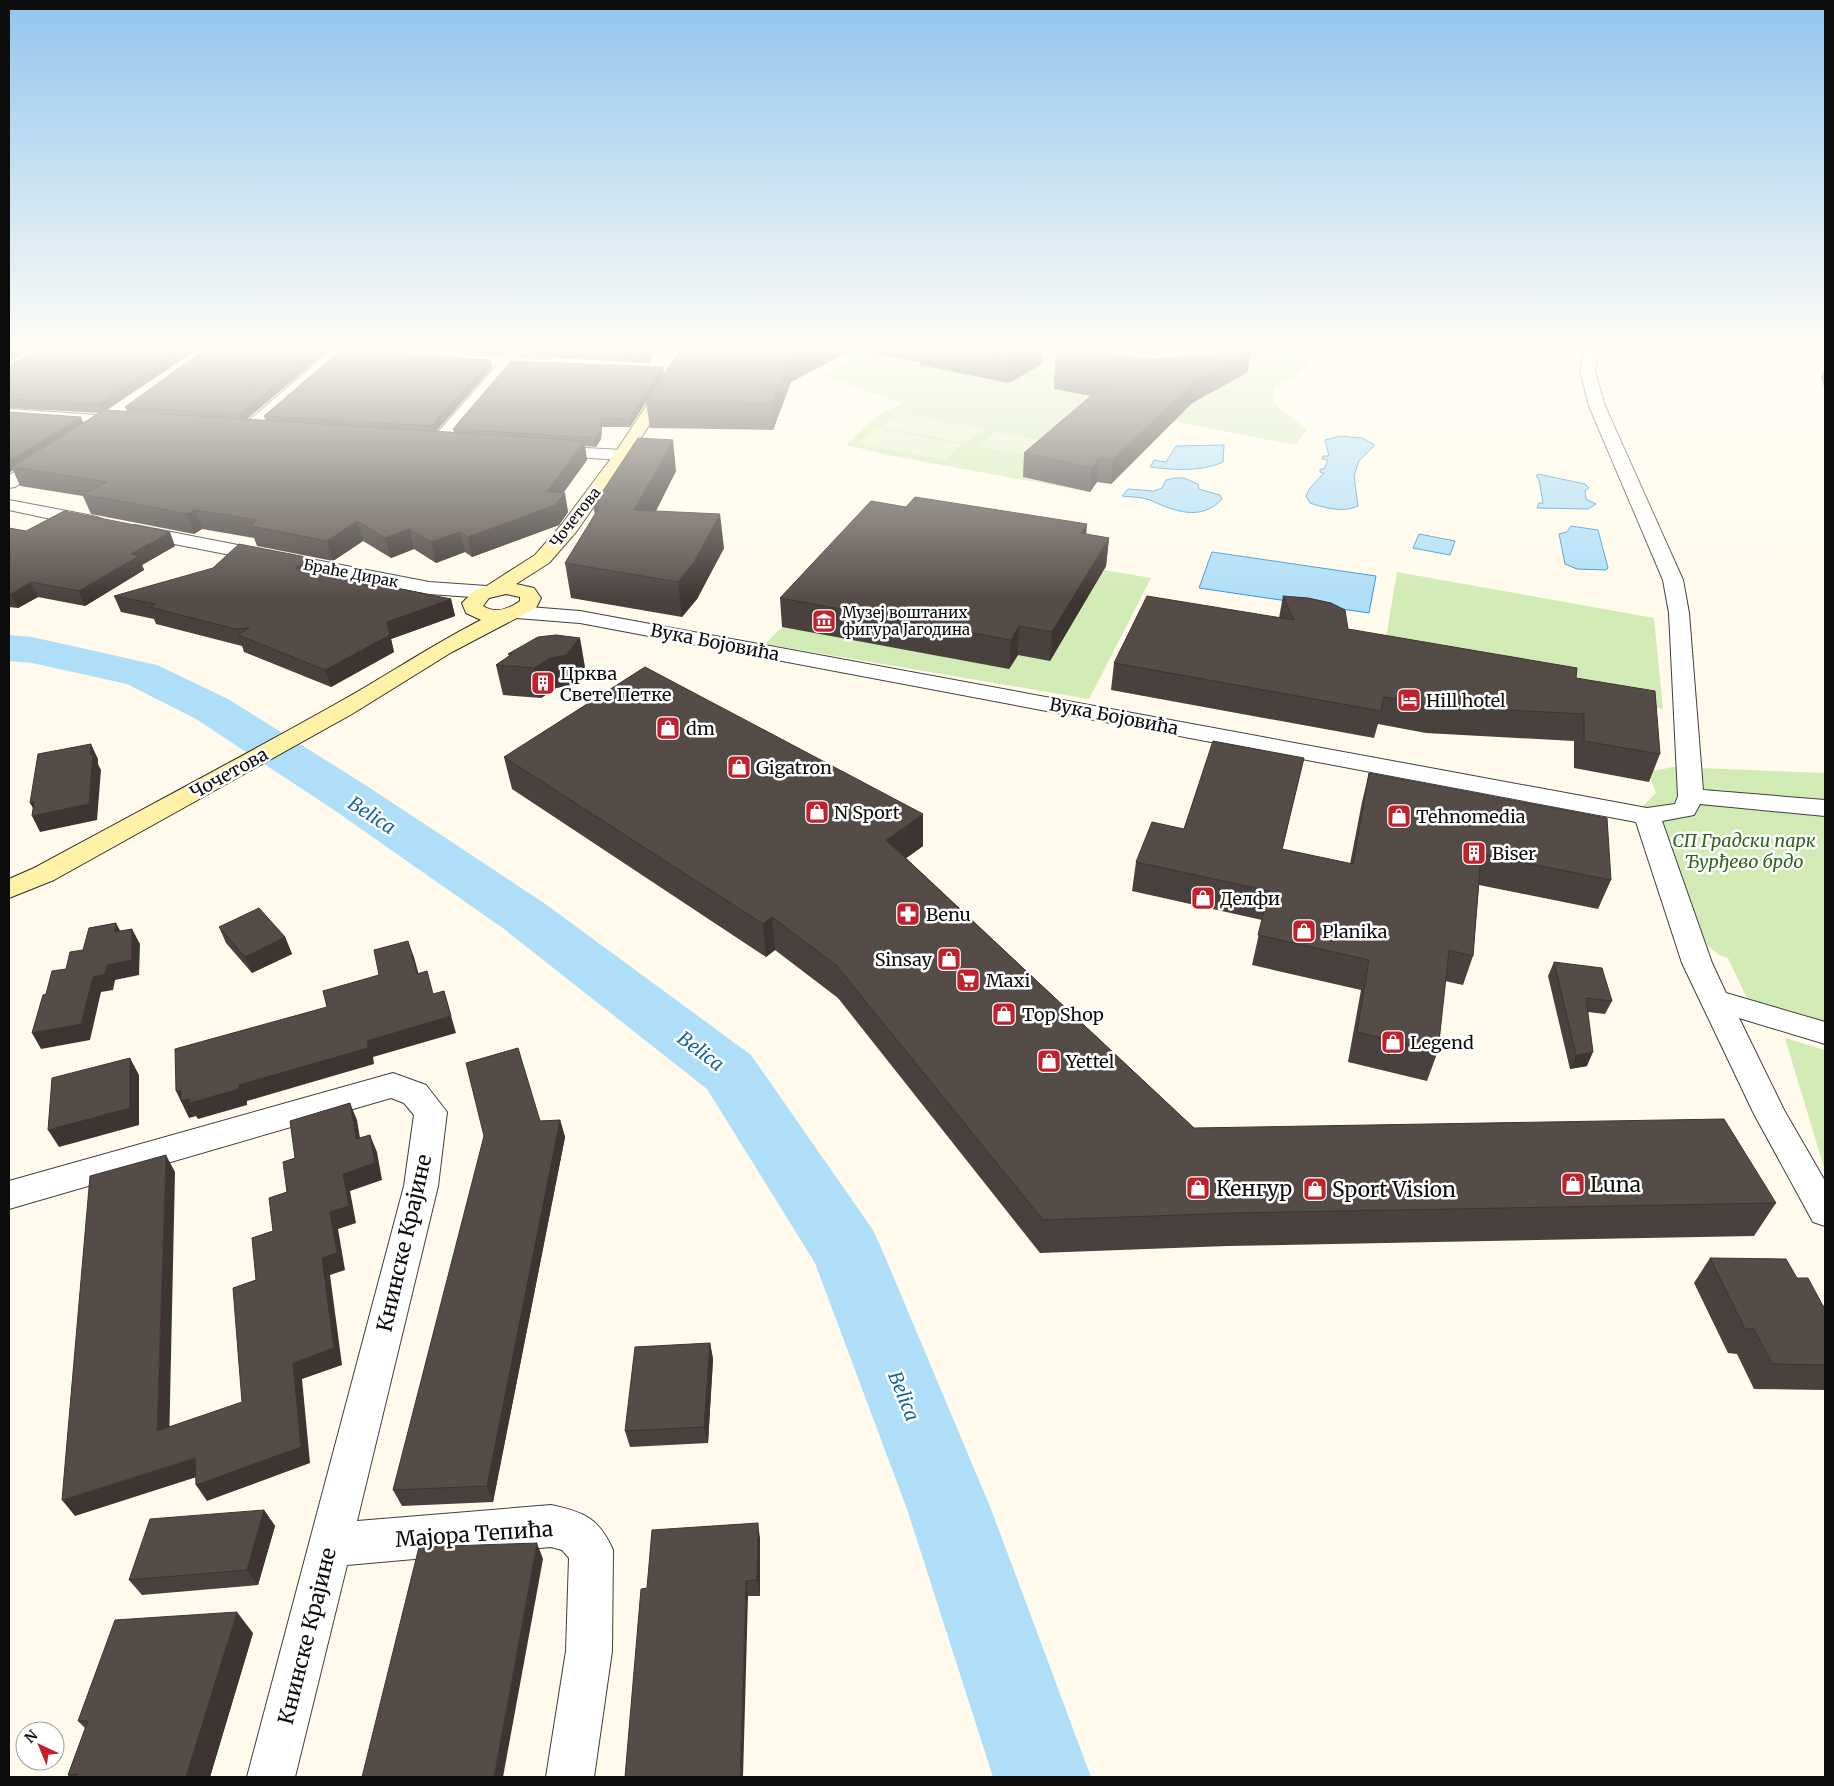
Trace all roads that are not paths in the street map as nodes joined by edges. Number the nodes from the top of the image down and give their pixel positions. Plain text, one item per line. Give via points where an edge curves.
1 (86, 433) edge
2 (446, 433) edge
3 (636, 433) edge
4 (1609, 433) edge
5 (82, 436) edge
6 (418, 442) edge
7 (437, 444) junction
8 (456, 445) edge
9 (535, 450) edge
10 (58, 452) edge
11 (622, 455) junction
12 (9, 483) edge
13 (9, 505) edge
14 (52, 514) junction
15 (26, 527) dead end
16 (542, 559) junction
17 (429, 588) junction
18 (490, 591) junction
19 (521, 604) junction
20 (472, 607) junction
21 (444, 647) junction
22 (1691, 796) junction
23 (1825, 808) edge
24 (1647, 816) junction
25 (9, 890) edge
26 (1715, 1000) junction
27 (1825, 1033) edge
28 (9, 1195) edge
29 (1825, 1212) edge
30 (330, 1545) junction
31 (271, 1777) edge
32 (570, 1777) edge

1 - 5 street
2 - 7 street
3 - 11 street, Чочетова
4 - 22 street via 1673,580 1679,613
6 - 7 street
7 - 8 street
9 - 11 street
10 - 12 street
11 - 16 street, Чочетова
13 - 14 street, Браће Дирак
14 - 15 street
14 - 17 street, Браће Дирак
16 - 18 street, Чочетова
16 - 19 street, Чочетова
17 - 18 street, Браће Дирак
17 - 20 street, Браће Дирак
18 - 19 street via 513,588
18 - 20 street, Чочетова via 477,597
19 - 20 street via 487,615
19 - 21 street, Чочетова
19 - 24 street, Вука Бојовића
20 - 21 street, Чочетова
21 - 25 street, Чочетова via 318,724
22 - 23 street
22 - 24 street, Вука Бојовића via 1685,810
24 - 26 street via 1698,963
26 - 27 street
26 - 29 street via 1770,1114
28 - 30 street, Книнске Крајине via 393,1085 415,1094 431,1112 421,1186
30 - 31 street, Книнске Крајине
30 - 32 street, Мајора Тепића via 551,1526 574,1530 591,1550 589,1651

